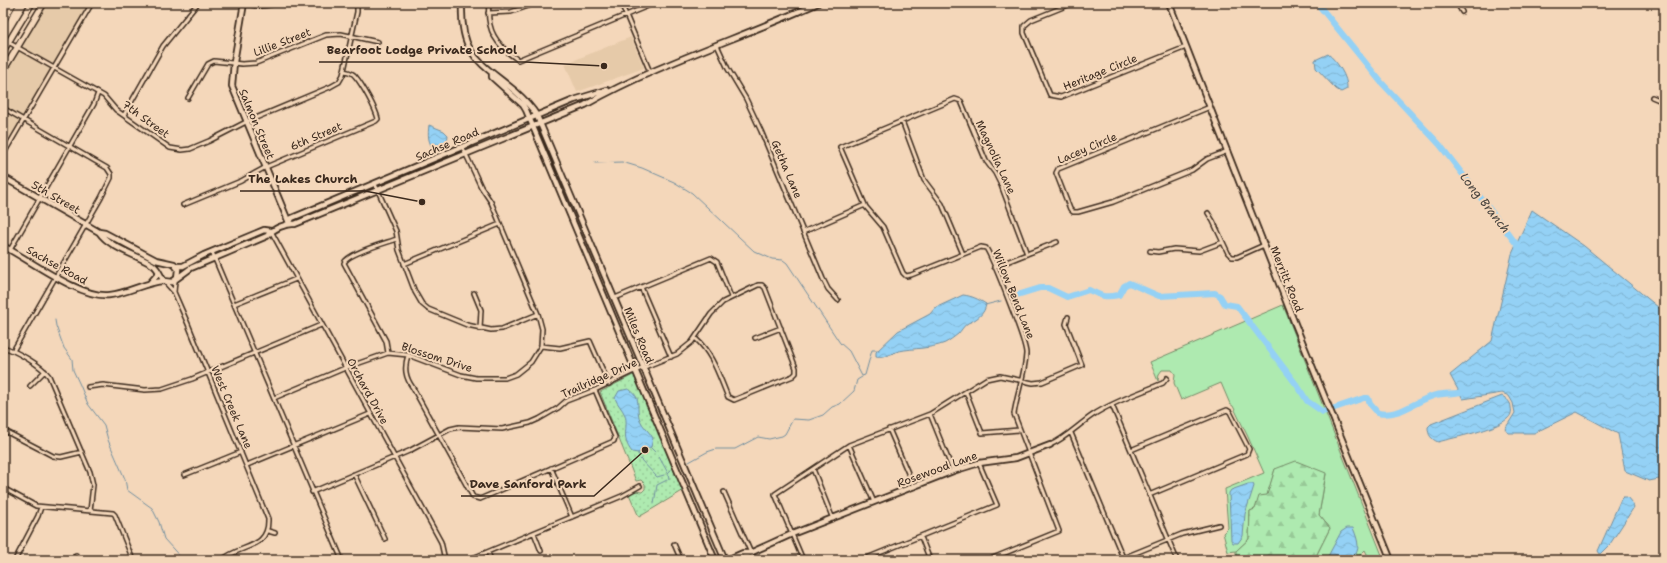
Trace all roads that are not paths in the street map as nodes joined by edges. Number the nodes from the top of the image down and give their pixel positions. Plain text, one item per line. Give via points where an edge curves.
1 (32, 3) edge
2 (37, 3) edge
3 (92, 3) edge
4 (198, 3) edge
5 (238, 3) edge
6 (244, 3) edge
7 (276, 3) edge
8 (357, 3) edge
9 (462, 3) edge
10 (489, 3) edge
11 (537, 3) edge
12 (621, 3) edge
13 (655, 3) edge
14 (818, 3) edge
15 (1073, 3) edge
16 (1169, 3) edge
17 (1457, 3) edge
18 (43, 5) edge
19 (1462, 12) dead end
20 (488, 13) junction
21 (626, 15) junction
22 (351, 36) junction
23 (8, 42) junction
24 (378, 42) dead end
25 (718, 45) junction
26 (17, 47) junction
27 (1186, 47) junction
28 (3, 51) edge
29 (234, 62) junction
30 (54, 68) junction
31 (3, 71) edge
32 (344, 71) junction
33 (650, 72) junction
34 (492, 74) junction
35 (614, 88) junction
36 (98, 93) junction
37 (1652, 97) dead end
38 (188, 98) dead end
39 (1664, 102) edge
40 (1210, 107) junction
41 (3, 108) edge
42 (124, 115) junction
43 (537, 116) junction
44 (530, 119) junction
45 (23, 120) junction
46 (902, 121) junction
47 (246, 122) junction
48 (540, 123) junction
49 (533, 126) junction
50 (70, 146) junction
51 (840, 147) joint
52 (463, 148) junction
53 (1228, 151) junction
54 (465, 153) junction
55 (3, 155) edge
56 (266, 167) junction
57 (3, 177) edge
58 (375, 184) junction
59 (378, 190) junction
60 (40, 198) junction
61 (183, 205) dead end
62 (865, 205) junction
63 (1208, 213) dead end
64 (86, 224) junction
65 (289, 224) junction
66 (500, 224) junction
67 (271, 231) junction
68 (99, 232) junction
69 (803, 232) junction
70 (397, 239) junction
71 (1057, 242) dead end
72 (1223, 242) junction
73 (1264, 245) junction
74 (3, 246) edge
75 (593, 248) junction
76 (10, 250) junction
77 (585, 251) junction
78 (1150, 251) dead end
79 (212, 252) junction
80 (963, 254) junction
81 (1027, 254) junction
82 (215, 258) junction
83 (165, 263) junction
84 (404, 264) junction
85 (176, 266) junction
86 (994, 267) junction
87 (159, 272) junction
88 (56, 276) junction
89 (176, 279) junction
90 (296, 279) junction
91 (164, 281) junction
92 (150, 283) junction
93 (641, 287) junction
94 (174, 292) junction
95 (474, 293) dead end
96 (731, 297) junction
97 (615, 298) junction
98 (838, 300) dead end
99 (234, 304) junction
100 (538, 314) junction
101 (1068, 317) dead end
102 (322, 325) junction
103 (480, 328) junction
104 (780, 328) junction
105 (695, 338) junction
106 (755, 338) dead end
107 (541, 346) junction
108 (3, 347) edge
109 (13, 351) junction
110 (255, 353) junction
111 (388, 353) junction
112 (408, 355) junction
113 (671, 357) junction
114 (345, 368) junction
115 (644, 368) junction
116 (45, 371) junction
117 (636, 371) junction
118 (208, 372) junction
119 (1167, 378) dead end
120 (1021, 380) junction
121 (609, 384) junction
122 (30, 386) dead end
123 (88, 387) dead end
124 (595, 390) junction
125 (966, 392) junction
126 (274, 398) junction
127 (1112, 405) junction
128 (370, 414) junction
129 (930, 414) junction
130 (889, 429) junction
131 (3, 430) edge
132 (1019, 430) junction
133 (1071, 433) junction
134 (438, 435) junction
135 (849, 445) junction
136 (1050, 445) joint
137 (294, 446) junction
138 (678, 450) junction
139 (1131, 450) junction
140 (82, 452) junction
141 (241, 452) junction
142 (670, 454) junction
143 (1029, 454) junction
144 (394, 458) junction
145 (979, 463) junction
146 (247, 465) junction
147 (551, 468) junction
148 (813, 469) junction
149 (953, 471) junction
150 (354, 474) junction
151 (184, 475) dead end
152 (640, 486) dead end
153 (914, 487) junction
154 (3, 490) edge
155 (312, 492) junction
156 (724, 492) dead end
157 (1149, 495) junction
158 (874, 502) junction
159 (41, 507) junction
160 (90, 511) junction
161 (572, 517) junction
162 (833, 519) junction
163 (1219, 525) dead end
164 (268, 531) junction
165 (275, 532) dead end
166 (534, 533) junction
167 (792, 534) junction
168 (921, 537) junction
169 (385, 539) dead end
170 (1168, 540) junction
171 (674, 544) dead end
172 (541, 551) dead end
173 (488, 552) junction
174 (750, 553) junction
175 (76, 555) dead end
176 (1124, 559) edge
177 (15, 560) edge
178 (75, 560) edge
179 (133, 560) edge
180 (222, 560) edge
181 (342, 560) edge
182 (445, 560) edge
183 (468, 560) edge
184 (491, 560) edge
185 (681, 560) edge
186 (715, 560) edge
187 (726, 560) edge
188 (741, 560) edge
189 (754, 560) edge
190 (803, 560) edge
191 (862, 560) edge
192 (930, 560) edge
193 (988, 560) edge
194 (1177, 560) edge
195 (1390, 560) edge

1 - 23 main road
2 - 18 main road
3 - 30 street
4 - 42 street via 163,46
5 - 6 street
6 - 7 street via 255,6
6 - 29 main road, Salmon Street
8 - 22 street, 7th Street
9 - 34 main road via 462,24 467,45
10 - 20 street
11 - 20 street via 511,12
12 - 21 street
13 - 21 street
14 - 25 main road, Sachse Road
15 - 27 street, Heritage Circle via 1031,20 1024,26 1024,33 1050,95 1065,96
16 - 27 main road, Merritt Road
17 - 19 street
18 - 26 main road
20 - 21 street via 491,32 518,60
21 - 33 street
22 - 24 street, Lillie Street
22 - 29 street, Lillie Street via 326,35 264,61 242,64
22 - 32 street, 7th Street
23 - 26 street, 7th Street
23 - 28 main road
25 - 33 main road, Sachse Road
25 - 69 street, Getha Lane via 761,131
26 - 30 street, 7th Street
26 - 31 main road
27 - 40 main road, Merritt Road
29 - 38 street, Lillie Street via 214,61 208,64
29 - 47 main road, Salmon Street via 232,86
30 - 36 street, 7th Street
30 - 45 street
32 - 47 street, 7th Street via 339,82 330,87
32 - 56 street, 6th Street via 355,76 378,119
33 - 35 main road, Sachse Road
34 - 43 main road, Miles Road via 529,104
34 - 44 main road, Miles Road via 492,77 524,105
35 - 43 main road, Sachse Road via 574,100
35 - 48 main road, Sachse Road via 585,105
36 - 42 street, 7th Street
36 - 50 street
37 - 39 street
40 - 53 main road, Merritt Road
40 - 53 street, Lacey Circle via 1057,170 1070,209 1078,212 1113,202 1192,170 1208,159
41 - 45 street
42 - 47 street, 7th Street via 170,148 182,150 209,141
43 - 44 main road, Sachse Road
43 - 48 main road, Miles Road
44 - 49 main road, Miles Road
44 - 52 main road, Sachse Road
45 - 50 street
45 - 55 street
46 - 51 street, Magnolia Lane
46 - 80 street via 924,180 942,204
46 - 81 street, Magnolia Lane via 955,99 960,100 986,161 995,173
47 - 56 main road, Salmon Street
48 - 49 main road, Sachse Road
48 - 75 main road, Miles Road
49 - 54 main road, Sachse Road
49 - 77 main road, Miles Road
50 - 60 street
50 - 64 street via 107,168 111,174 110,183
51 - 62 street, Willow Bend Lane
52 - 54 street
52 - 58 main road, Sachse Road
53 - 73 main road, Merritt Road
54 - 59 main road, Sachse Road
54 - 66 street
56 - 61 street, 6th Street
56 - 65 main road, Salmon Street
57 - 60 main road, 5th Street
58 - 59 street
58 - 65 main road, Sachse Road via 292,218
59 - 65 main road, Sachse Road via 295,224
59 - 70 street
60 - 64 main road, 5th Street
60 - 76 street
62 - 69 street
62 - 80 street, Willow Bend Lane via 883,227 906,276
63 - 72 street
64 - 68 main road, 5th Street
64 - 88 street
65 - 67 main road, Sachse Road
66 - 84 street
66 - 100 street
67 - 79 main road, Sachse Road via 264,230
67 - 82 main road, Sachse Road via 267,236
67 - 90 street, Orchard Drive
68 - 83 main road, 5th Street
68 - 87 main road, 5th Street via 103,237 154,265
69 - 98 street, Getha Lane via 828,289
70 - 84 street
70 - 111 street via 347,258 344,263 386,341
71 - 81 street
72 - 73 street via 1228,253 1234,258
72 - 78 street via 1199,251
73 - 195 main road, Merritt Road
74 - 76 main road, Sachse Road
75 - 77 main road
75 - 97 main road, Miles Road
76 - 88 main road, Sachse Road
77 - 117 main road, Miles Road
79 - 82 street
79 - 85 main road, Sachse Road via 183,266
80 - 86 street, Willow Bend Lane via 981,247 986,248
81 - 86 street
82 - 89 main road, Sachse Road via 191,268
82 - 99 street
83 - 85 main road
83 - 87 main road
84 - 103 street via 422,304 446,317
85 - 89 main road via 179,272
86 - 120 street, Willow Bend Lane via 1025,344 1026,354
87 - 91 main road
87 - 92 main road
88 - 92 main road, Sachse Road via 88,293 101,295 111,295
88 - 109 street
89 - 91 main road via 172,282
89 - 94 street, West Creek Lane
90 - 99 street
90 - 102 street, Orchard Drive
91 - 92 main road, Sachse Road
91 - 94 street, West Creek Lane
93 - 96 street via 711,258 717,262
93 - 97 street
93 - 113 street
94 - 118 street, West Creek Lane
95 - 103 street via 481,310
96 - 104 street, Trailridge Drive via 762,285
96 - 105 street, Trailridge Drive via 716,308
97 - 115 main road, Miles Road
99 - 110 street
100 - 103 street via 502,328
100 - 107 street via 542,328
101 - 120 street via 1066,324 1082,365 1042,382
102 - 110 street
102 - 114 street, Orchard Drive
104 - 105 street via 796,373 734,400 727,396 705,346
104 - 106 street
105 - 113 street, Trailridge Drive
107 - 112 street, Blossom Drive via 524,368 505,378 492,380 461,375
107 - 121 street via 560,348 590,341
108 - 109 street
109 - 116 street
110 - 118 street
110 - 126 street
111 - 112 street, Blossom Drive
111 - 114 street, Blossom Drive
112 - 134 street via 404,366 409,382
113 - 115 street, Trailridge Drive
114 - 126 street, Blossom Drive
114 - 128 street, Orchard Drive
115 - 117 street, Trailridge Drive
115 - 138 main road, Miles Road
116 - 122 street
116 - 140 street
117 - 121 street, Trailridge Drive
117 - 142 main road, Miles Road
118 - 123 street via 162,389 145,390 103,385
118 - 141 street, West Creek Lane
119 - 127 street, Rosewood Lane via 1163,383
120 - 125 street via 1000,376 986,379
120 - 132 street, Willow Bend Lane via 1014,414
121 - 124 street, Trailridge Drive
124 - 134 street, Trailridge Drive via 566,401 546,416 530,423 502,429 459,427
124 - 147 street via 614,441
125 - 129 street
125 - 132 street via 982,433
126 - 137 street
127 - 133 street, Rosewood Lane via 1092,415
127 - 139 street
128 - 137 street
128 - 144 street, Orchard Drive
129 - 130 street
129 - 149 street
130 - 135 street
130 - 153 street
131 - 140 street via 53,456 61,457
132 - 143 street, Willow Bend Lane
133 - 136 street, Rosewood Lane
133 - 176 street
134 - 144 street, Trailridge Drive
134 - 147 street via 473,498 480,499
135 - 148 street
135 - 158 street
136 - 143 main road, Rosewood Lane
137 - 146 street
137 - 155 street
138 - 142 main road
138 - 187 main road, Miles Road
139 - 157 street
139 - 157 street via 1229,410 1249,452
140 - 160 street via 92,484
141 - 146 street, West Creek Lane
141 - 151 street
142 - 186 main road, Miles Road
143 - 145 main road, Rosewood Lane
143 - 193 street, Willow Bend Lane via 1059,531
144 - 150 street, Trailridge Drive
144 - 182 street, Orchard Drive via 441,542
145 - 149 main road, Rosewood Lane
145 - 168 street via 997,505
146 - 164 street, West Creek Lane via 267,514
147 - 161 street
148 - 162 street
148 - 167 street via 775,494
149 - 153 main road, Rosewood Lane
150 - 155 street, Trailridge Drive
150 - 169 street
152 - 161 street
153 - 158 main road, Rosewood Lane
154 - 159 street
155 - 181 street
156 - 174 street
157 - 170 street
158 - 162 main road, Rosewood Lane
159 - 160 street
159 - 177 street
160 - 179 street via 115,515
161 - 166 street
162 - 167 main road, Rosewood Lane
163 - 170 street
164 - 165 street
164 - 180 street via 260,541
166 - 172 street
166 - 173 street
167 - 174 main road, Rosewood Lane
167 - 190 street
168 - 191 street
168 - 192 street
170 - 176 street
170 - 194 street
171 - 185 street
173 - 183 street
173 - 184 street
174 - 187 main road, Rosewood Lane
174 - 188 main road, Rosewood Lane
174 - 189 street
175 - 178 street

